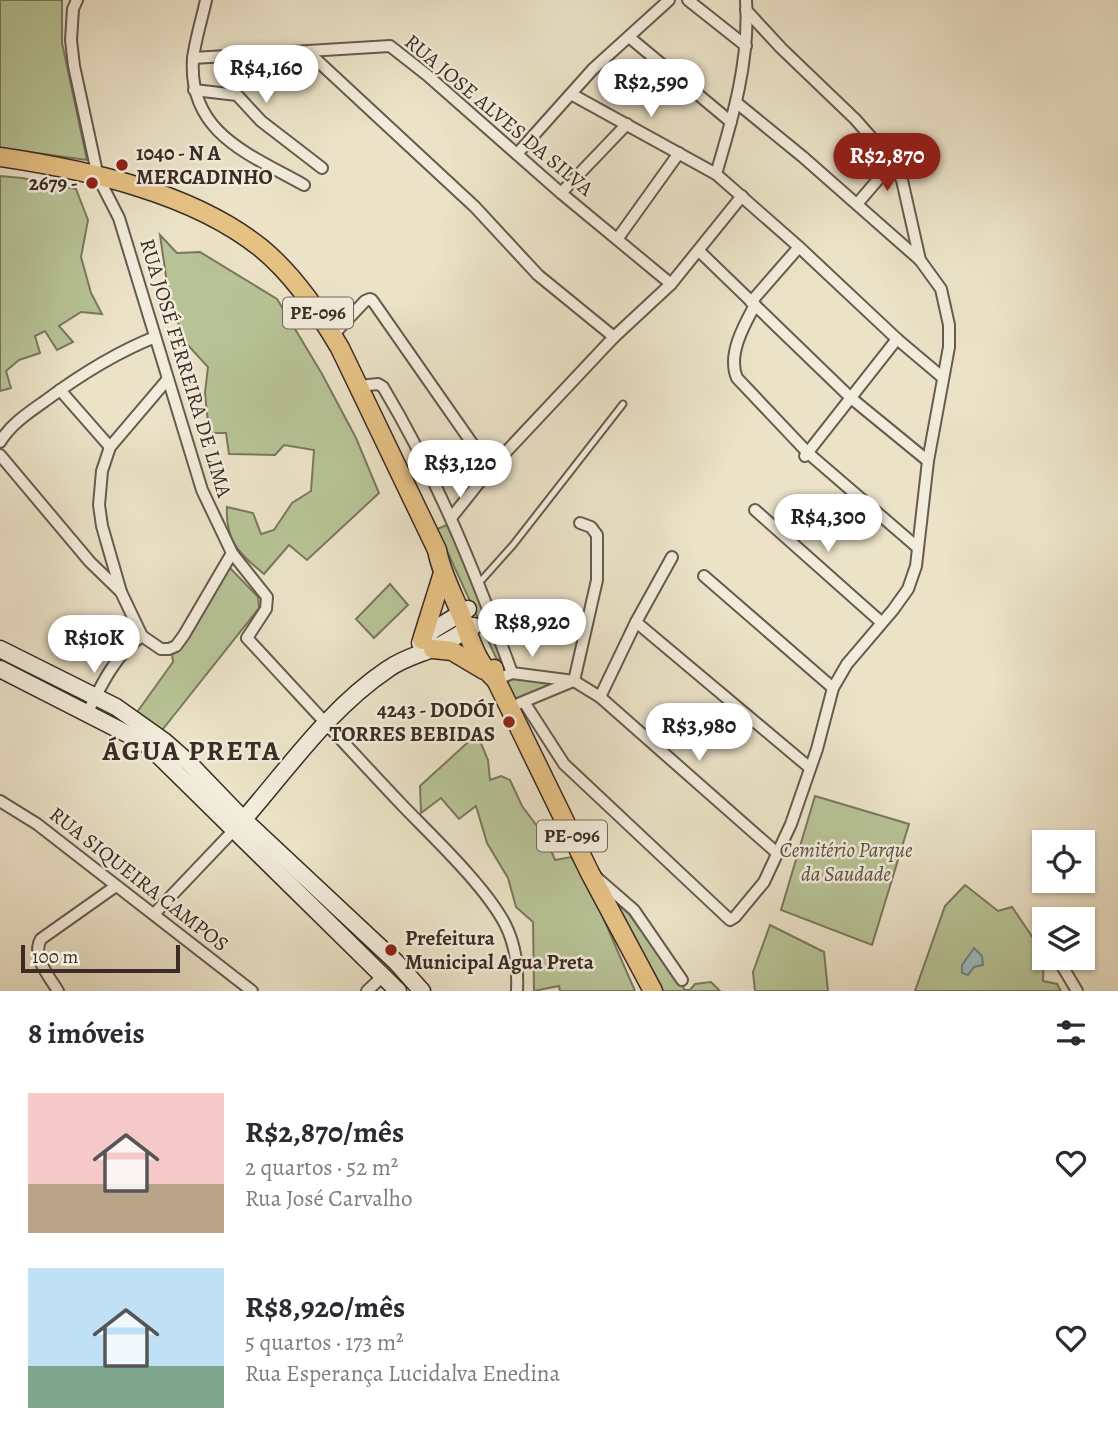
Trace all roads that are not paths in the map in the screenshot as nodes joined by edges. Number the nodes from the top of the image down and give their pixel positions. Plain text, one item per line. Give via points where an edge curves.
1 (77, 0) edge
2 (206, 0) edge
3 (669, 0) edge
4 (688, 0) edge
5 (746, 5) edge
6 (629, 37) junction
7 (746, 46) junction
8 (308, 52) junction
9 (193, 58) junction
10 (194, 90) junction
11 (570, 94) junction
12 (737, 103) junction
13 (731, 122) junction
14 (627, 124) junction
15 (679, 153) junction
16 (517, 154) junction
17 (0, 157) edge
18 (893, 162) junction
19 (322, 168) dead end
20 (716, 174) junction
21 (99, 177) junction
22 (304, 185) dead end
23 (561, 193) junction
24 (742, 196) junction
25 (857, 204) junction
26 (618, 238) junction
27 (799, 247) junction
28 (699, 251) junction
29 (920, 260) junction
30 (671, 284) junction
31 (753, 304) junction
32 (332, 335) junction
33 (155, 337) junction
34 (614, 337) junction
35 (897, 339) junction
36 (942, 377) junction
37 (167, 380) junction
38 (359, 386) junction
39 (60, 390) junction
40 (851, 398) junction
41 (623, 404) dead end
42 (0, 442) edge
43 (110, 447) junction
44 (807, 454) junction
45 (0, 455) edge
46 (928, 461) junction
47 (490, 469) junction
48 (755, 510) dead end
49 (451, 518) junction
50 (580, 523) dead end
51 (917, 547) junction
52 (437, 550) junction
53 (232, 553) junction
54 (672, 557) dead end
55 (443, 573) junction
56 (704, 576) dead end
57 (479, 583) junction
58 (121, 592) junction
59 (467, 620) junction
60 (636, 622) junction
61 (881, 622) junction
62 (142, 636) junction
63 (427, 645) junction
64 (0, 649) edge
65 (0, 669) edge
66 (498, 675) junction
67 (574, 681) junction
68 (833, 688) junction
69 (96, 696) junction
70 (600, 697) junction
71 (518, 704) junction
72 (87, 714) junction
73 (327, 724) junction
74 (810, 768) junction
75 (0, 801) edge
76 (239, 825) junction
77 (777, 853) junction
78 (590, 873) junction
79 (117, 886) junction
80 (154, 914) junction
81 (1065, 970) edge
82 (383, 976) junction
83 (682, 980) dead end
84 (58, 991) edge
85 (252, 991) edge
86 (367, 991) edge
87 (398, 991) edge
88 (422, 991) edge
89 (517, 991) edge
90 (653, 991) edge
91 (1077, 991) edge

1 - 21 street, RUA JOSÉ FERREIRA DE LIMA via 71,40 74,66
2 - 9 street
3 - 6 street
4 - 7 street
5 - 7 street
5 - 18 street via 781,48
6 - 11 street
6 - 13 street
7 - 12 street
8 - 9 street, RUA JOSE ALVES DA SILVA
8 - 16 street, RUA JOSE ALVES DA SILVA via 390,46
8 - 34 street via 475,207 538,275
9 - 10 street
10 - 19 street via 237,95 261,121
10 - 22 street via 209,122 225,139
11 - 14 street
11 - 16 street
12 - 13 street
12 - 25 street
13 - 20 street
14 - 15 street
14 - 23 street
15 - 20 street
15 - 26 street
16 - 23 street, RUA JOSE ALVES DA SILVA
17 - 21 main road, PE-096
18 - 25 street
18 - 29 street via 902,180
20 - 24 street
21 - 32 main road, PE-096 via 171,198 218,220 259,247 283,269
21 - 33 street, RUA JOSÉ FERREIRA DE LIMA via 119,218
23 - 26 street, RUA JOSE ALVES DA SILVA
24 - 27 street
24 - 28 street
25 - 29 street
26 - 30 street, RUA JOSE ALVES DA SILVA
27 - 31 street
27 - 35 street
28 - 30 street
28 - 31 street
29 - 36 street via 941,289 949,325
30 - 34 street
31 - 40 street
31 - 44 street via 738,342 735,372
32 - 38 main road, PE-096
32 - 47 street via 365,301 372,300
33 - 37 street, RUA JOSÉ FERREIRA DE LIMA
33 - 39 street via 93,367
34 - 47 street
35 - 36 street
35 - 40 street
36 - 46 street
37 - 43 street
37 - 53 street, RUA JOSÉ FERREIRA DE LIMA via 202,489
38 - 49 street via 383,387
38 - 52 main road, PE-096
39 - 42 street via 20,419
39 - 43 street
40 - 44 street
40 - 46 street
41 - 57 lane
43 - 58 street via 99,505
44 - 51 street
45 - 58 street
46 - 51 street
47 - 49 street
48 - 61 street
49 - 57 street
50 - 67 street via 591,527 597,536 597,580
51 - 61 street via 908,589
52 - 55 main road, PE-096
52 - 59 main road, PE-096 via 450,563
53 - 62 street via 176,646 161,649
53 - 73 street, RUA JOSÉ FERREIRA DE LIMA via 268,602 247,638
54 - 60 street
55 - 59 main road, PE-096
55 - 63 main road
56 - 68 street
57 - 66 street
58 - 62 street
59 - 63 main road via 439,626
59 - 66 main road, PE-096 via 472,648
60 - 70 street
60 - 74 street
61 - 68 street
62 - 69 street via 130,645
63 - 66 main road via 452,651
63 - 73 main road via 369,684
64 - 69 main road
65 - 72 main road
66 - 67 street
66 - 71 main road, PE-096
67 - 70 street
67 - 71 street
68 - 74 street
69 - 72 street
69 - 76 main road via 135,719 189,763
70 - 77 street
71 - 77 street via 564,764 730,920 764,882
71 - 78 main road, PE-096
72 - 76 main road via 144,742
73 - 76 main road
73 - 89 street via 491,903 512,942
74 - 77 street
75 - 79 street, RUA SIQUEIRA CAMPOS
76 - 80 street
76 - 82 main road
76 - 88 main road via 396,962
78 - 83 street via 634,909
78 - 90 main road, PE-096
79 - 80 street, RUA SIQUEIRA CAMPOS
79 - 84 street via 41,939 40,961
80 - 85 street, RUA SIQUEIRA CAMPOS
81 - 91 street
82 - 86 street
82 - 87 main road

